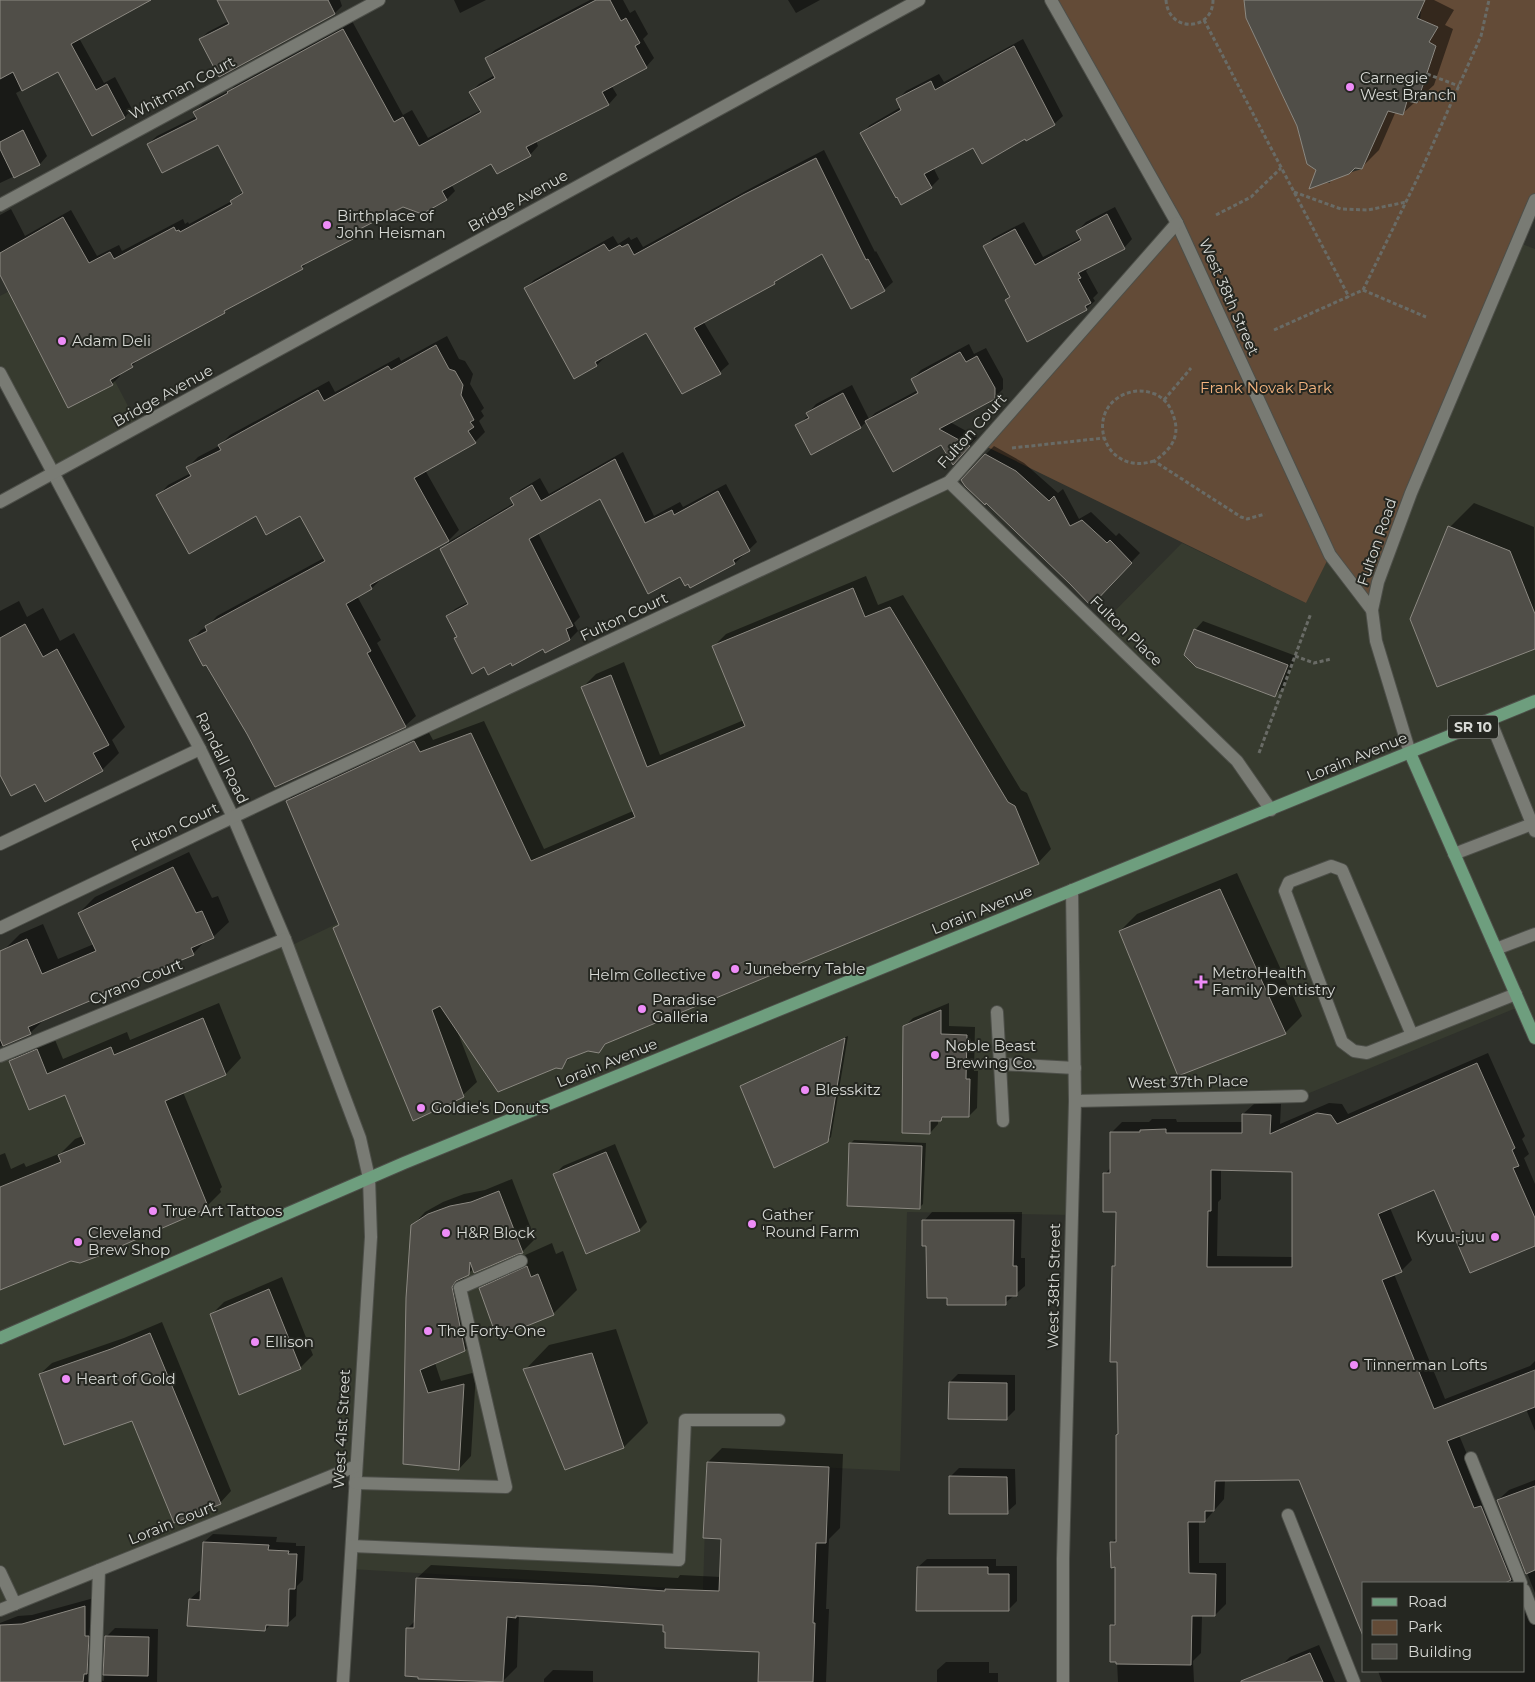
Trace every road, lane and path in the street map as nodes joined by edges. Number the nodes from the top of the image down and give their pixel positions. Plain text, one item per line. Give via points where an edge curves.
1 (379, 0) edge
2 (919, 0) edge
3 (1051, 0) edge
4 (1166, 0) edge
5 (1214, 0) edge
6 (1489, 0) edge
7 (1204, 20) junction
8 (1427, 74) dead end
9 (1459, 86) junction
10 (1281, 168) junction
11 (1294, 192) junction
12 (1535, 200) edge
13 (1406, 202) junction
14 (0, 205) edge
15 (1216, 214) dead end
16 (1177, 223) junction
17 (1363, 290) junction
18 (1349, 297) junction
19 (1426, 317) dead end
20 (1274, 330) dead end
21 (1191, 368) dead end
22 (0, 373) edge
23 (1164, 400) junction
24 (1104, 438) junction
25 (983, 445) junction
26 (1154, 461) junction
27 (54, 473) junction
28 (949, 482) junction
29 (0, 502) edge
30 (1265, 514) dead end
31 (1372, 610) junction
32 (1311, 613) dead end
33 (1295, 656) junction
34 (1330, 659) dead end
35 (1535, 701) edge
36 (1490, 720) junction
37 (200, 750) junction
38 (1410, 753) junction
39 (1259, 754) dead end
40 (1271, 810) junction
41 (233, 818) junction
42 (1534, 827) edge
43 (0, 844) edge
44 (1454, 854) junction
45 (1072, 890) junction
46 (0, 928) edge
47 (1535, 934) edge
48 (285, 939) junction
49 (1496, 949) junction
50 (1516, 994) junction
51 (997, 1012) dead end
52 (1531, 1016) edge
53 (1412, 1035) junction
54 (1535, 1038) edge
55 (0, 1056) edge
56 (1000, 1064) junction
57 (1074, 1068) junction
58 (1302, 1096) dead end
59 (1075, 1100) junction
60 (1004, 1121) dead end
61 (369, 1178) junction
62 (521, 1261) dead end
63 (0, 1338) edge
64 (779, 1420) dead end
65 (1471, 1458) dead end
66 (356, 1466) junction
67 (355, 1483) junction
68 (1288, 1515) dead end
69 (352, 1546) junction
70 (100, 1570) junction
71 (0, 1572) edge
72 (1521, 1582) edge
73 (1525, 1593) edge
74 (15, 1604) junction
75 (0, 1610) edge
76 (1535, 1618) edge
77 (95, 1682) edge
78 (343, 1682) edge
79 (1063, 1682) edge
80 (1354, 1682) edge

1 - 14 street, Whitman Court
2 - 27 street, Bridge Avenue
3 - 16 street, West 38th Street
4 - 7 path via 1167,9 1176,20 1190,25
5 - 7 path
6 - 9 path via 1481,36
7 - 10 path
8 - 9 path
9 - 13 path
10 - 11 path
10 - 15 path via 1251,197
11 - 13 path via 1341,209 1368,210
11 - 18 path
12 - 31 street, Fulton Road via 1410,497 1378,582
13 - 17 path
16 - 25 street, Fulton Court
16 - 31 street, West 38th Street via 1330,555
17 - 18 path
17 - 19 path
18 - 20 path
21 - 23 path
22 - 27 street, Randall Road
23 - 24 path via 1141,390 1118,397 1105,414 1102,425
23 - 26 path via 1175,418 1176,431 1170,448
24 - 25 path via 1008,448
24 - 26 path via 1111,451 1128,463
25 - 28 street, Fulton Court
26 - 30 path via 1241,517 1247,519
27 - 29 street, Bridge Avenue
27 - 37 street, Randall Road
28 - 40 street, Fulton Place via 1237,762
28 - 41 street, Fulton Court
31 - 38 street, Fulton Road via 1376,641
32 - 33 path
33 - 34 path via 1314,663
33 - 39 path
35 - 36 main road, Lorain Avenue / SR 10
36 - 38 main road, Lorain Avenue / SR 10
36 - 42 street
37 - 41 street, Randall Road
37 - 43 street
38 - 40 main road, Lorain Avenue / SR 10
38 - 44 main road, Fulton Road
40 - 45 main road, Lorain Avenue / SR 10
41 - 46 street, Fulton Court
41 - 48 street, Randall Road
42 - 44 street
44 - 49 main road, Fulton Road
45 - 57 street, West 38th Street
45 - 61 main road, Lorain Avenue / SR 10
47 - 49 street
48 - 55 street, Cyrano Court
48 - 61 street, Randall Road via 360,1138
49 - 50 main road, Fulton Road
50 - 52 main road, Fulton Road
50 - 53 street
51 - 56 street
52 - 54 main road, Fulton Road
53 - 53 street via 1367,1053 1354,1051 1342,1042 1285,891 1289,882 1331,866 1342,870
56 - 57 street
56 - 60 street
57 - 59 street, West 38th Street
58 - 59 street, West 37th Place
59 - 79 street, West 38th Street via 1063,1560
61 - 63 main road, Lorain Avenue / SR 10
61 - 66 street, West 41st Street via 371,1237
62 - 67 street via 460,1288 506,1487
64 - 69 street via 685,1420 679,1560
65 - 72 street
66 - 67 street, West 41st Street
66 - 70 street, Lorain Court
67 - 69 street, West 41st Street
68 - 80 street
69 - 78 street, West 41st Street
70 - 74 street, Lorain Court
70 - 77 street
71 - 74 street
73 - 76 street
74 - 75 street, Lorain Court

